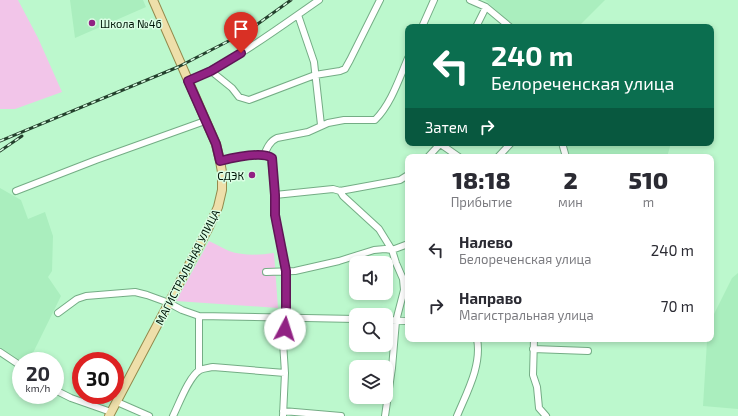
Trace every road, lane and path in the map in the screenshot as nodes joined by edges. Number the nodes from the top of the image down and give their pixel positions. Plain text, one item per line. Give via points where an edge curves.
1 (153, 0) edge
2 (319, 0) edge
3 (380, 0) edge
4 (434, 0) edge
5 (470, 0) edge
6 (486, 7) junction
7 (298, 15) junction
8 (423, 24) edge
9 (478, 24) edge
10 (506, 24) edge
11 (405, 65) edge
12 (211, 71) junction
13 (316, 75) junction
14 (188, 81) junction
15 (205, 121) junction
16 (321, 125) junction
17 (437, 146) edge
18 (442, 146) edge
19 (508, 146) edge
20 (431, 154) edge
21 (454, 154) edge
22 (501, 154) edge
23 (264, 155) junction
24 (220, 161) junction
25 (405, 177) edge
26 (16, 191) dead end
27 (340, 191) junction
28 (275, 195) junction
29 (405, 245) edge
30 (392, 250) junction
31 (286, 271) junction
32 (266, 272) dead end
33 (405, 278) edge
34 (169, 303) junction
35 (58, 313) dead end
36 (199, 316) junction
37 (286, 317) junction
38 (349, 319) edge
39 (393, 321) edge
40 (396, 321) junction
41 (405, 321) edge
42 (477, 342) edge
43 (534, 342) edge
44 (533, 349) junction
45 (588, 351) dead end
46 (0, 352) edge
47 (12, 360) edge
48 (199, 370) junction
49 (285, 373) junction
50 (124, 389) edge
51 (64, 394) edge
52 (116, 404) edge
53 (122, 404) edge
54 (110, 414) edge
55 (283, 414) edge
56 (149, 416) edge
57 (173, 416) edge
58 (341, 416) edge
59 (385, 416) edge
60 (457, 416) edge
61 (546, 416) edge

1 - 14 main road, МАГИСТРАЛЬНАЯ УЛИЦА
2 - 7 street
3 - 13 street via 345,68
4 - 8 street
5 - 6 street
6 - 9 street
6 - 10 street
7 - 12 street
7 - 13 street
11 - 16 street via 388,102 375,120 344,120
12 - 13 street via 239,97 249,100
12 - 14 street
13 - 16 street
14 - 15 main road, МАГИСТРАЛЬНАЯ УЛИЦА
15 - 24 main road, МАГИСТРАЛЬНАЯ УЛИЦА via 216,144
15 - 26 street
16 - 23 street via 308,132 273,140
17 - 20 street
18 - 21 street
19 - 22 street
23 - 24 street
23 - 28 street via 272,158
24 - 34 main road, МАГИСТРАЛЬНАЯ УЛИЦА via 223,184 218,207
25 - 27 street
27 - 28 street via 333,189
27 - 30 street via 379,229
28 - 31 street via 275,215
29 - 30 street
30 - 31 street via 374,250 339,261
30 - 33 street
31 - 32 street
31 - 37 street
33 - 40 street
34 - 35 street via 135,292 124,292 86,296 77,299
34 - 36 street
34 - 50 main road, МАГИСТРАЛЬНАЯ УЛИЦА
36 - 37 street
36 - 48 street
37 - 38 street
37 - 49 street via 283,342
39 - 40 street
40 - 41 street
40 - 59 street
42 - 60 street via 479,354 475,369
43 - 44 street
44 - 45 street
44 - 61 street via 539,408
46 - 47 street
48 - 49 street via 213,367
48 - 57 street
49 - 55 street
51 - 54 street
52 - 54 main road, МАГИСТРАЛЬНАЯ УЛИЦА
53 - 56 street
55 - 58 street

